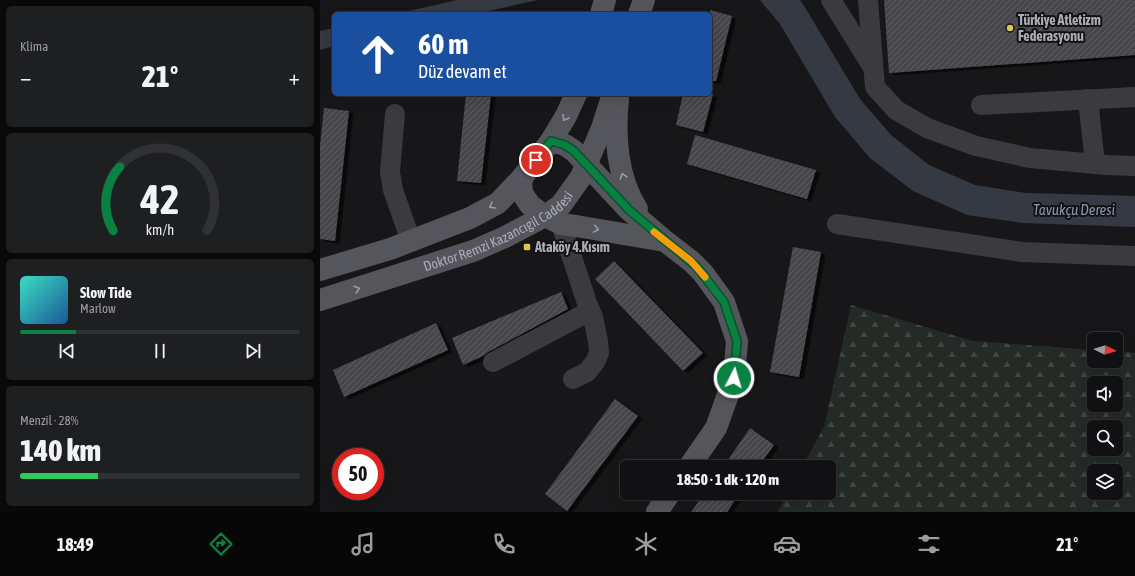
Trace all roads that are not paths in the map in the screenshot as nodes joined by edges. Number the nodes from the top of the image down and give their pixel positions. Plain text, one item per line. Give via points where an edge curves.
1 (605, 0) edge
2 (644, 0) edge
3 (831, 0) edge
4 (868, 0) edge
5 (602, 12) edge
6 (640, 12) edge
7 (873, 68) junction
8 (575, 96) edge
9 (612, 96) edge
10 (619, 96) edge
11 (1135, 97) edge
12 (1088, 99) junction
13 (981, 105) dead end
14 (395, 114) dead end
15 (551, 141) junction
16 (587, 164) junction
17 (1094, 164) junction
18 (1135, 166) edge
19 (521, 179) junction
20 (553, 220) junction
21 (646, 224) junction
22 (837, 224) dead end
23 (411, 241) junction
24 (665, 241) junction
25 (1135, 256) edge
26 (320, 270) edge
27 (320, 300) edge
28 (590, 311) junction
29 (493, 362) dead end
30 (573, 379) dead end
31 (694, 460) edge
32 (665, 500) edge
33 (657, 512) edge

1 - 5 main road
2 - 6 main road
3 - 7 lane
4 - 7 lane
7 - 17 lane via 875,87 896,110 927,128 976,146 1030,158
8 -> 15 main road, Doktor Remzi Kazancıgil Caddesi
9 - 16 main road, Doktor Remzi Kazancıgil Caddesi
21 -> 10 main road via 634,204 620,167 617,112
11 - 12 lane
12 - 13 lane
12 - 17 lane
14 - 23 lane via 390,172 393,190
15 - 16 main road via 565,145
15 - 19 main road, Doktor Remzi Kazancıgil Caddesi
16 - 20 main road, Doktor Remzi Kazancıgil Caddesi
16 - 21 main road via 629,210
17 - 18 lane
19 - 20 main road via 522,193 530,205
19 -> 23 main road, Doktor Remzi Kazancıgil Caddesi via 498,203 470,218
20 -> 24 main road
27 -> 20 main road, Doktor Remzi Kazancıgil Caddesi via 473,251
20 - 28 lane
21 - 24 main road
22 - 25 lane via 1022,252
23 - 26 main road, Doktor Remzi Kazancıgil Caddesi
24 - 31 main road via 703,273 724,302 737,341 734,378 716,428
28 - 29 lane
28 - 30 lane via 599,353 587,372
32 - 33 main road

